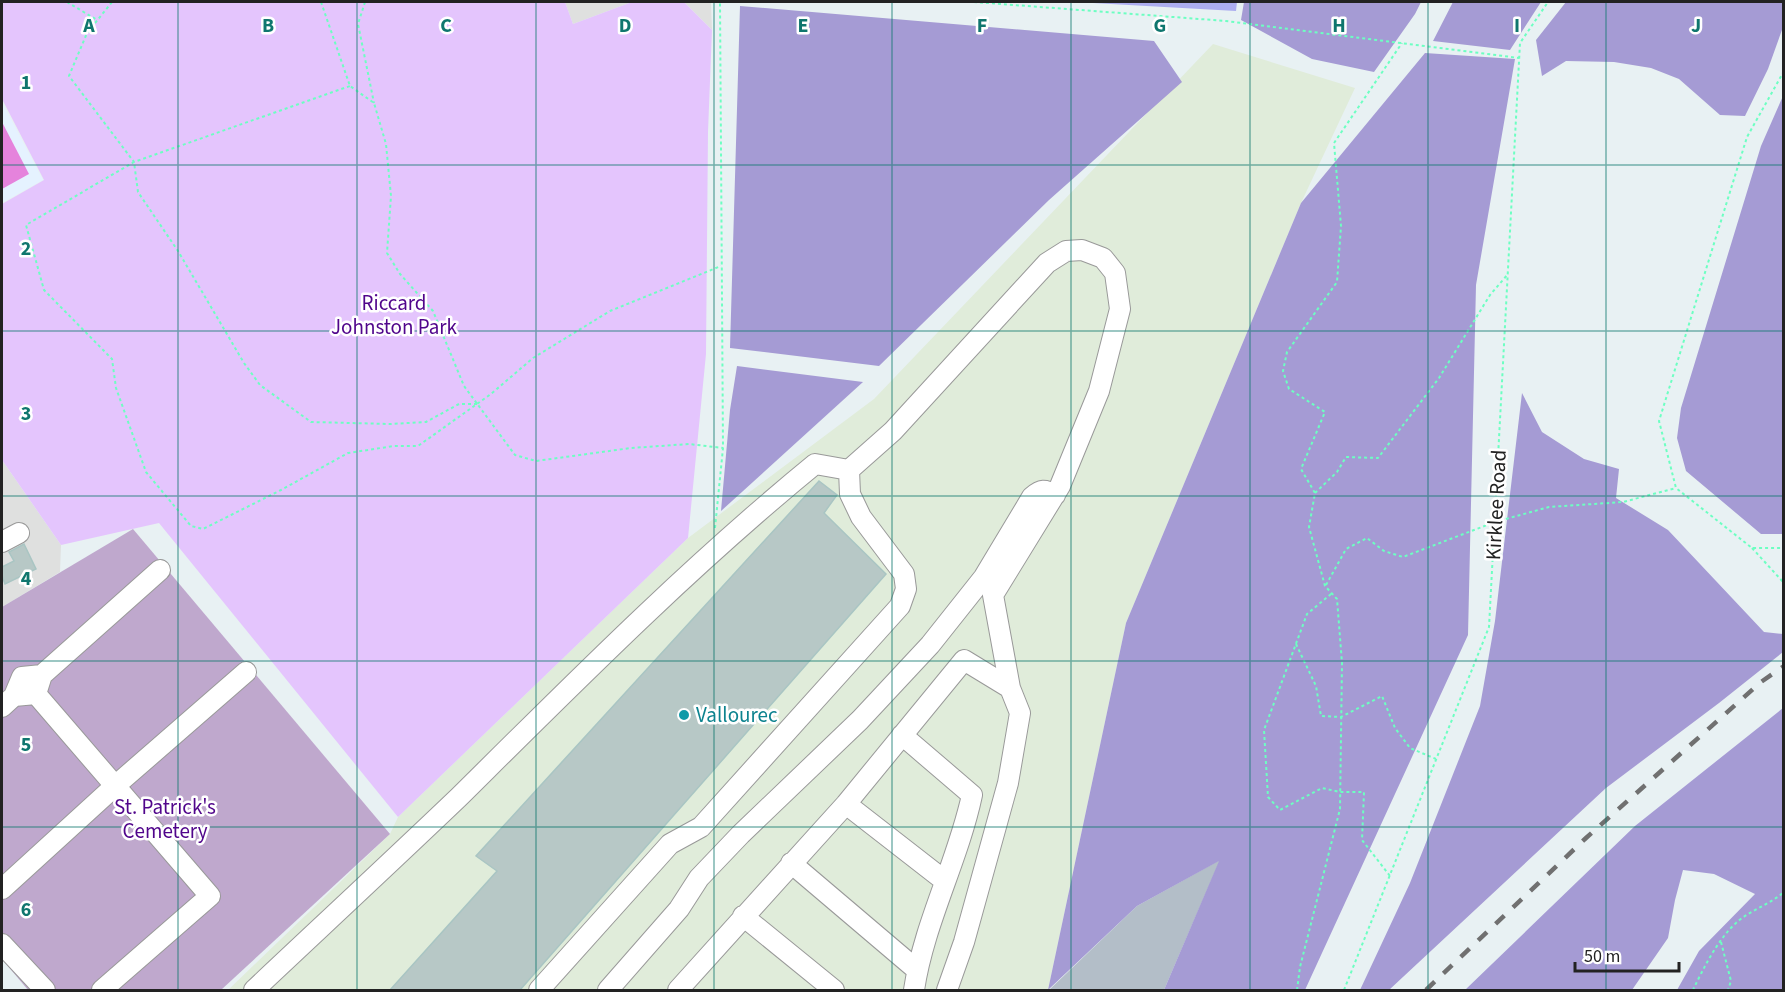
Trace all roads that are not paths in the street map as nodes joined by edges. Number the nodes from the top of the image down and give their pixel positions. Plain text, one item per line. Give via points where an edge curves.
1 (849, 470) junction
2 (1055, 495) junction
3 (160, 570) dead end
4 (246, 672) dead end
5 (42, 675) junction
6 (1010, 688) junction
7 (36, 694) junction
8 (8, 702) edge
9 (902, 735) junction
10 (115, 786) junction
11 (846, 804) junction
12 (791, 863) junction
13 (945, 881) junction
14 (2, 889) edge
15 (743, 916) junction
16 (2, 944) edge
17 (917, 970) junction
18 (45, 990) edge
19 (102, 990) edge
20 (254, 990) edge
21 (539, 990) edge
22 (608, 990) edge
23 (678, 990) edge
24 (834, 990) edge
25 (914, 990) edge
26 (947, 990) edge

1 - 2 lane via 893,431 1047,263 1066,251 1082,250 1103,258 1115,273 1120,309 1099,391
1 - 20 lane via 815,464 608,650 419,836
1 - 21 lane via 850,494 861,517 904,574 906,589 900,606 700,827 670,844
2 - 6 lane via 993,595
2 - 22 lane via 1045,489 1032,497 984,577 930,645 860,720 741,834
3 - 5 lane
4 - 10 lane
5 - 7 lane
5 - 8 lane via 22,677
6 - 9 lane via 964,660
6 - 26 lane via 1020,713 1008,783
7 - 8 lane
7 - 10 lane
9 - 11 lane
9 - 13 lane via 972,795
10 - 14 lane
10 - 19 lane via 210,896
11 - 12 lane
11 - 13 lane
12 - 15 lane
12 - 17 lane
13 - 17 lane
15 - 23 lane
15 - 24 lane
16 - 18 lane
17 - 25 lane

